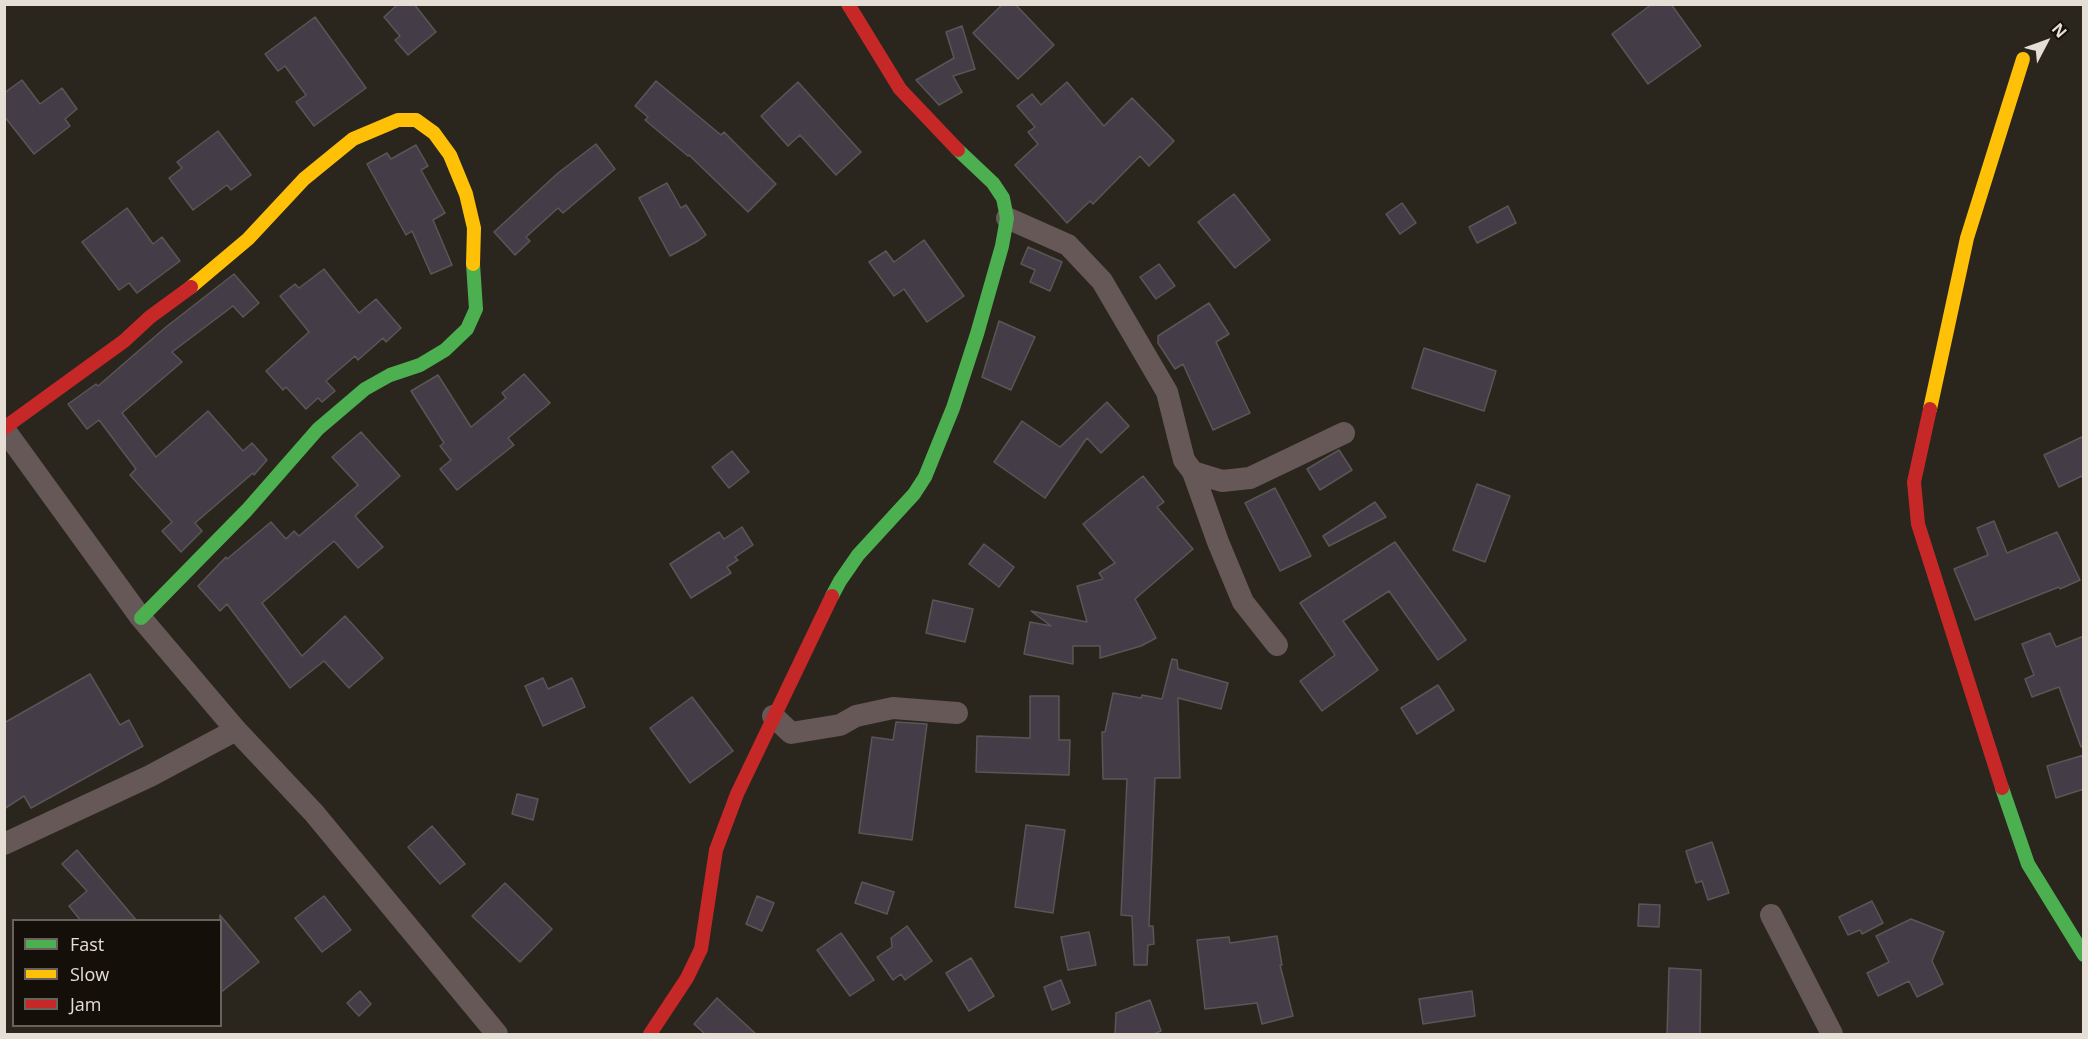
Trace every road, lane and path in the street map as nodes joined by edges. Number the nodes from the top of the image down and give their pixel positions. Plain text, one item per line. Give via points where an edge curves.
1 (848, 4) edge
2 (2023, 59) dead end
3 (1007, 218) junction
4 (4, 429) edge
5 (1344, 433) dead end
6 (1193, 472) junction
7 (141, 618) junction
8 (1277, 645) dead end
9 (957, 713) dead end
10 (773, 717) junction
11 (236, 730) junction
12 (4, 844) edge
13 (1771, 915) dead end
14 (2084, 954) edge
15 (497, 1035) edge
16 (650, 1035) edge
17 (1832, 1035) edge

1 - 3 street via 900,89 993,183 1003,198
2 - 14 street via 1967,238 1914,482 1918,524 2018,838 2028,864
3 - 6 street via 1068,245 1102,281 1167,392 1184,460
3 - 10 street via 977,334 925,477 840,581
4 - 7 street
4 - 7 street via 205,276 248,239 304,179 353,138 398,120 416,120 434,133 450,155 466,194 474,228 476,309 467,329 445,350 420,365 365,389 318,429 248,510
5 - 6 street via 1250,478 1222,481
6 - 8 street via 1243,602
7 - 11 street
9 - 10 street via 893,708 856,716 840,725 791,733
10 - 16 street via 716,850 701,949
11 - 12 street via 150,776
11 - 15 street via 314,813
13 - 17 street

